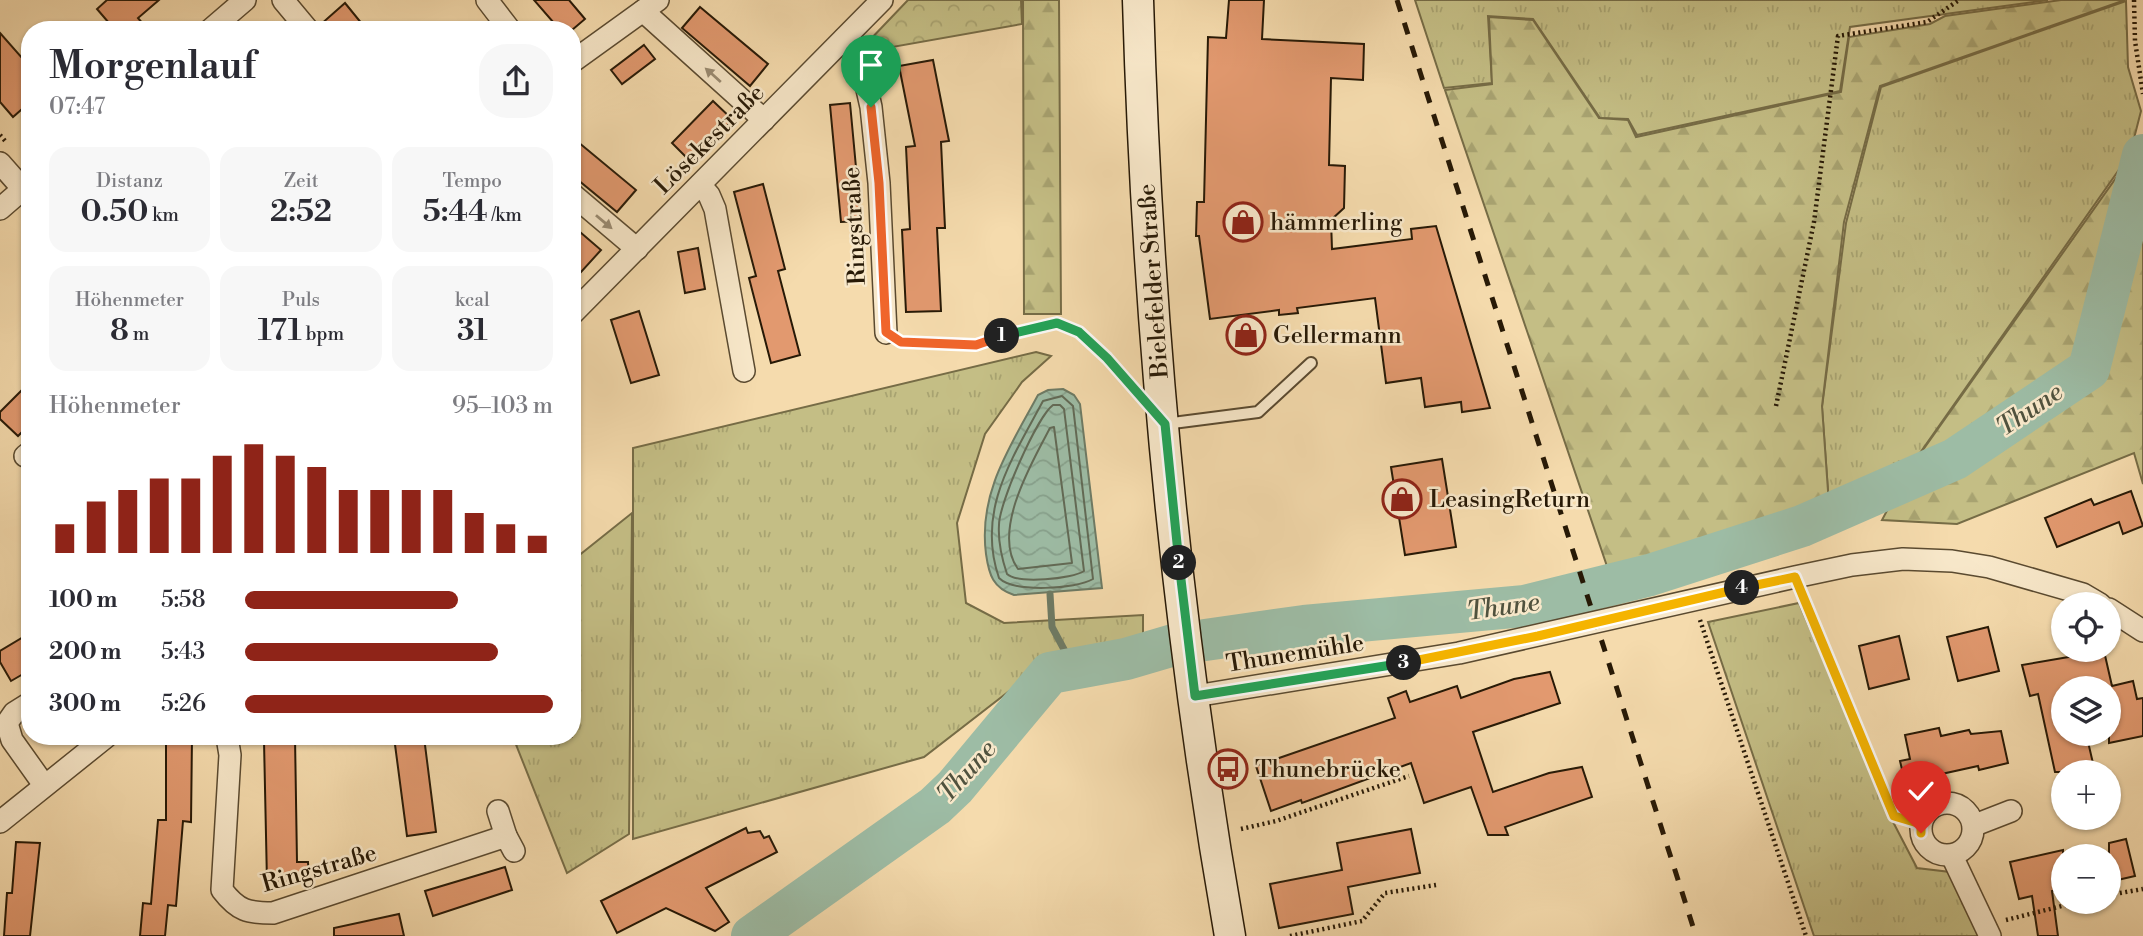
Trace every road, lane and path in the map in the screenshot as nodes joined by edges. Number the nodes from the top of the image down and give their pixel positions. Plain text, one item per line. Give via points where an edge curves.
1 (245, 0) edge
2 (284, 0) edge
3 (487, 0) edge
4 (881, 0) edge
5 (1138, 0) edge
6 (1959, 0) edge
7 (2134, 0) edge
8 (651, 4) edge
9 (220, 21) edge
10 (301, 21) edge
11 (503, 21) edge
12 (845, 38) junction
13 (581, 55) edge
14 (2143, 94) edge
15 (764, 120) junction
16 (0, 163) edge
17 (21, 184) edge
18 (700, 185) junction
19 (21, 194) edge
20 (581, 202) edge
21 (0, 209) edge
22 (637, 249) junction
23 (581, 305) edge
24 (886, 332) joint
25 (1311, 363) dead end
26 (744, 371) dead end
27 (1137, 396) dead end
28 (1776, 406) dead end
29 (1165, 424) junction
30 (1795, 577) junction
31 (2076, 592) edge
32 (1693, 599) junction
33 (2121, 616) edge
34 (2142, 627) edge
35 (1193, 682) junction
36 (21, 709) edge
37 (96, 745) edge
38 (228, 745) edge
39 (1409, 776) dead end
40 (44, 785) junction
41 (498, 811) dead end
42 (2011, 811) dead end
43 (0, 822) edge
44 (1921, 824) junction
45 (1975, 825) junction
46 (1241, 829) dead end
47 (1952, 856) junction
48 (1436, 885) dead end
49 (2143, 889) edge
50 (2121, 893) edge
51 (2051, 911) edge
52 (1987, 931) edge
53 (1230, 936) edge
54 (1290, 936) edge
55 (1806, 936) edge

1 - 9 street
2 - 10 street
3 - 11 street
4 - 12 street, Lösekestraße
5 - 29 main road, Bielefelder Straße
6 - 28 path via 1927,22 1838,36 1814,222
7 - 14 path
8 - 13 street
15 -> 8 street
12 - 15 street, Lösekestraße
12 - 24 street, Ringstraße via 860,58 871,107
15 - 18 street, Lösekestraße
16 - 17 street
18 - 22 street, Lösekestraße
18 - 26 street via 715,209
19 - 21 street
20 -> 22 street
22 - 23 street, Lösekestraße
24 - 27 path via 901,342 976,345 1057,323 1091,342
25 - 29 lane via 1258,412
29 - 35 main road, Bielefelder Straße
30 - 31 street, Thunemühle via 1903,559 1951,561
30 - 32 street, Thunemühle
30 - 44 path via 1894,816
32 - 35 street, Thunemühle via 1459,653
32 - 55 path
33 - 34 street
35 - 53 main road, Bielefelder Straße
36 - 40 street via 7,723 12,740
37 - 40 street
38 - 41 street, Ringstraße via 222,890 246,913 273,913 510,844
39 - 46 path
40 - 43 street
42 - 45 street
44 - 45 street via 1927,811 1950,802 1964,807
44 - 47 street via 1927,847
45 - 47 street via 1968,847
47 - 52 street
48 - 54 path via 1385,893 1362,921
49 - 50 path
51 - 52 path

